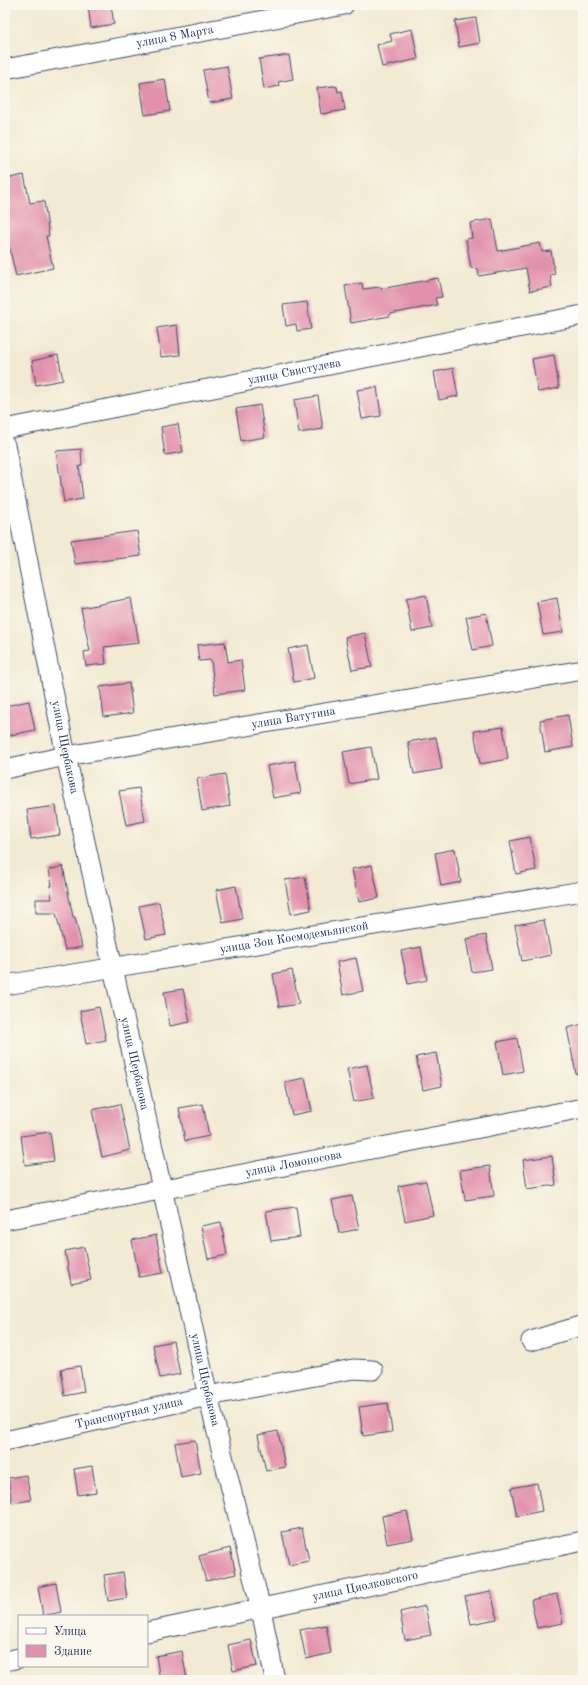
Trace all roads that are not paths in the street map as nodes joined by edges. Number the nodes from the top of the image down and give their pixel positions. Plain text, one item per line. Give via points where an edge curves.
1 (344, 5) edge
2 (5, 69) edge
3 (583, 315) edge
4 (5, 429) edge
5 (5, 446) edge
6 (583, 670) edge
7 (66, 756) junction
8 (5, 769) edge
9 (583, 891) edge
10 (113, 967) junction
11 (5, 985) edge
12 (583, 1108) edge
13 (163, 1191) junction
14 (5, 1220) edge
15 (583, 1325) edge
16 (531, 1341) dead end
17 (372, 1370) dead end
18 (208, 1396) junction
19 (5, 1441) edge
20 (583, 1541) edge
21 (262, 1609) junction
22 (148, 1632) edge
23 (18, 1658) edge
24 (5, 1661) edge
25 (275, 1680) edge

1 - 2 street, улица 8 Марта
3 - 4 street, улица Свистулева
5 - 7 street, улица Щербакова
6 - 7 street, улица Ватутина
7 - 8 street, улица Ватутина
7 - 10 street, улица Щербакова
9 - 10 street, улица Зои Космодемьянской
10 - 11 street, улица Зои Космодемьянской
10 - 13 street, улица Щербакова
12 - 13 street, улица Ломоносова
13 - 14 street, улица Ломоносова
13 - 18 street, улица Щербакова
15 - 16 street
17 - 18 street, Транспортная улица via 353,1369
18 - 19 street, Транспортная улица
18 - 21 street, улица Щербакова
20 - 21 street, улица Циолковского
21 - 22 street, улица Циолковского
21 - 25 street, улица Щербакова
23 - 24 street

